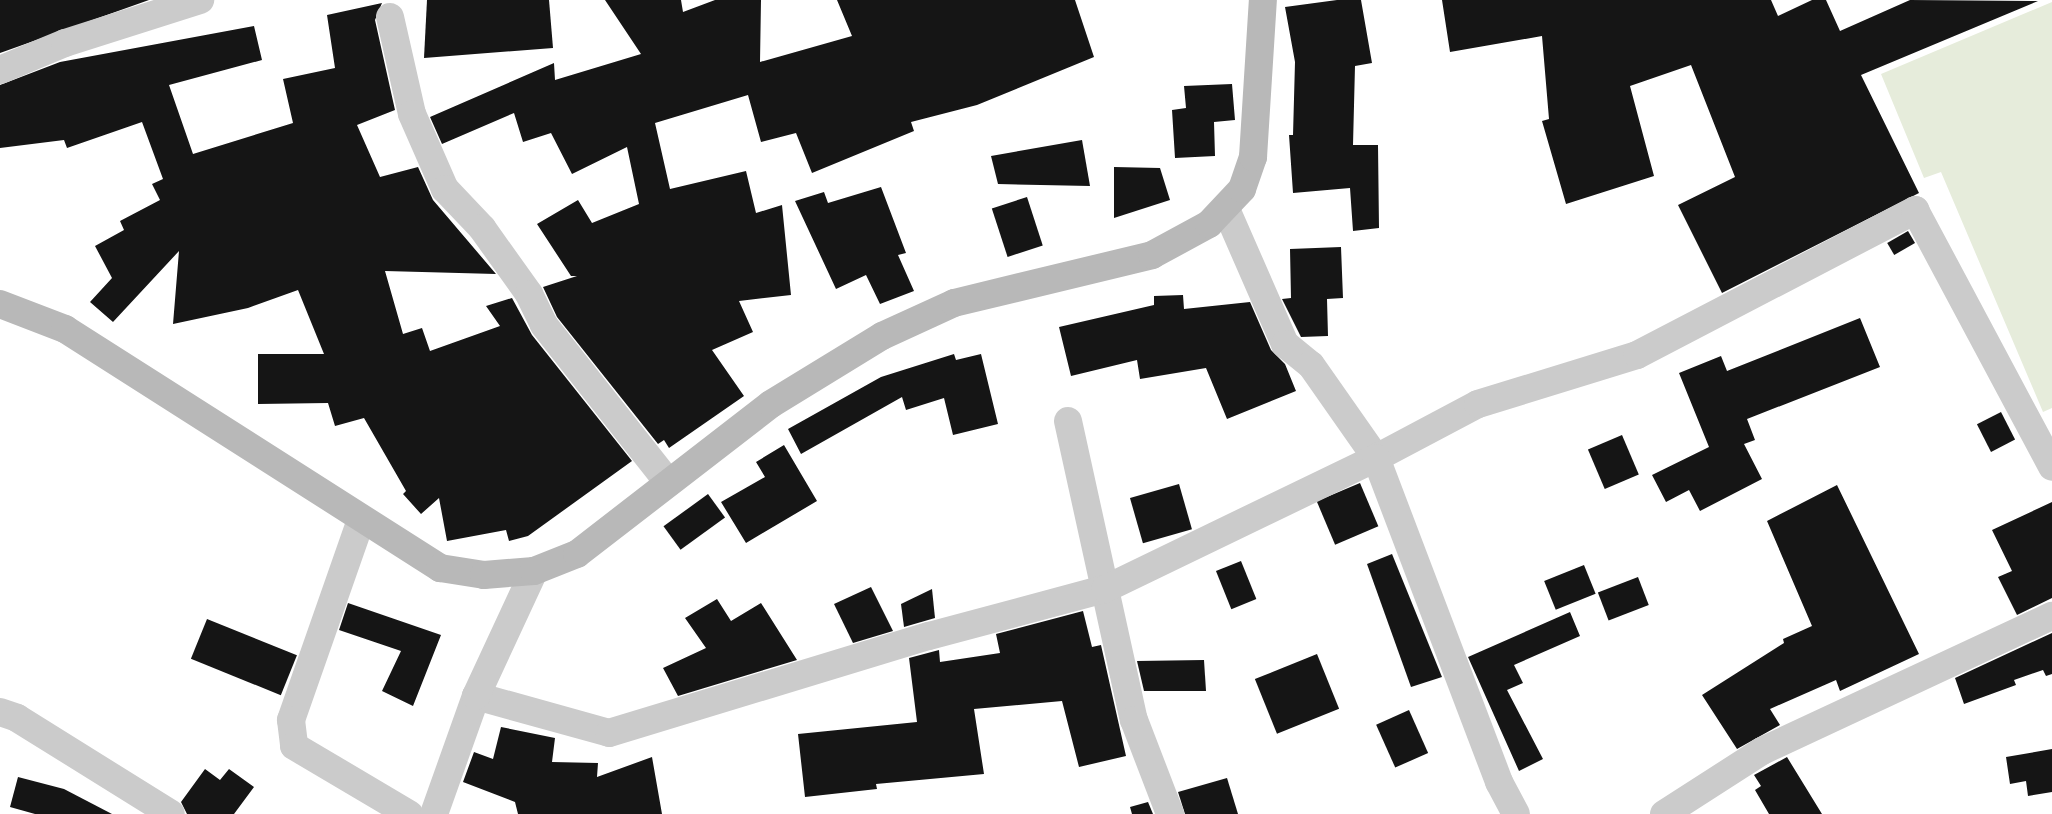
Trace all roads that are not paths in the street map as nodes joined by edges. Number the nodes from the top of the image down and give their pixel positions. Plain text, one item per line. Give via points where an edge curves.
1 (200, 0) edge
2 (1263, 0) edge
3 (390, 17) dead end
4 (0, 70) edge
5 (1226, 209) junction
6 (0, 304) edge
7 (1068, 421) dead end
8 (1376, 458) junction
9 (2052, 467) edge
10 (669, 484) junction
11 (362, 520) junction
12 (534, 571) junction
13 (1105, 589) junction
14 (2052, 616) edge
15 (476, 696) junction
16 (0, 712) edge
17 (171, 814) edge
18 (409, 814) edge
19 (434, 814) edge
20 (1170, 814) edge
21 (1516, 814) edge
22 (1664, 814) edge

1 - 4 street via 64,42
2 - 5 main road via 1253,157 1242,189
3 - 10 street via 412,114 445,188 482,228 529,294 544,325
5 - 8 street via 1285,344 1311,365
5 - 10 main road via 1190,238 1152,255 954,303 882,336 771,404
6 - 11 main road via 64,329
7 - 13 street
8 - 9 street via 1478,404 1637,355 1915,210
8 - 13 street
8 - 21 street via 1499,782
10 - 12 main road via 577,554
11 - 12 main road via 440,568 484,575
11 - 18 street via 291,720 294,746
12 - 15 street
13 - 15 street via 929,636 609,733
13 - 20 street via 1134,720
14 - 22 street via 1762,751
15 - 19 street
16 - 17 street

